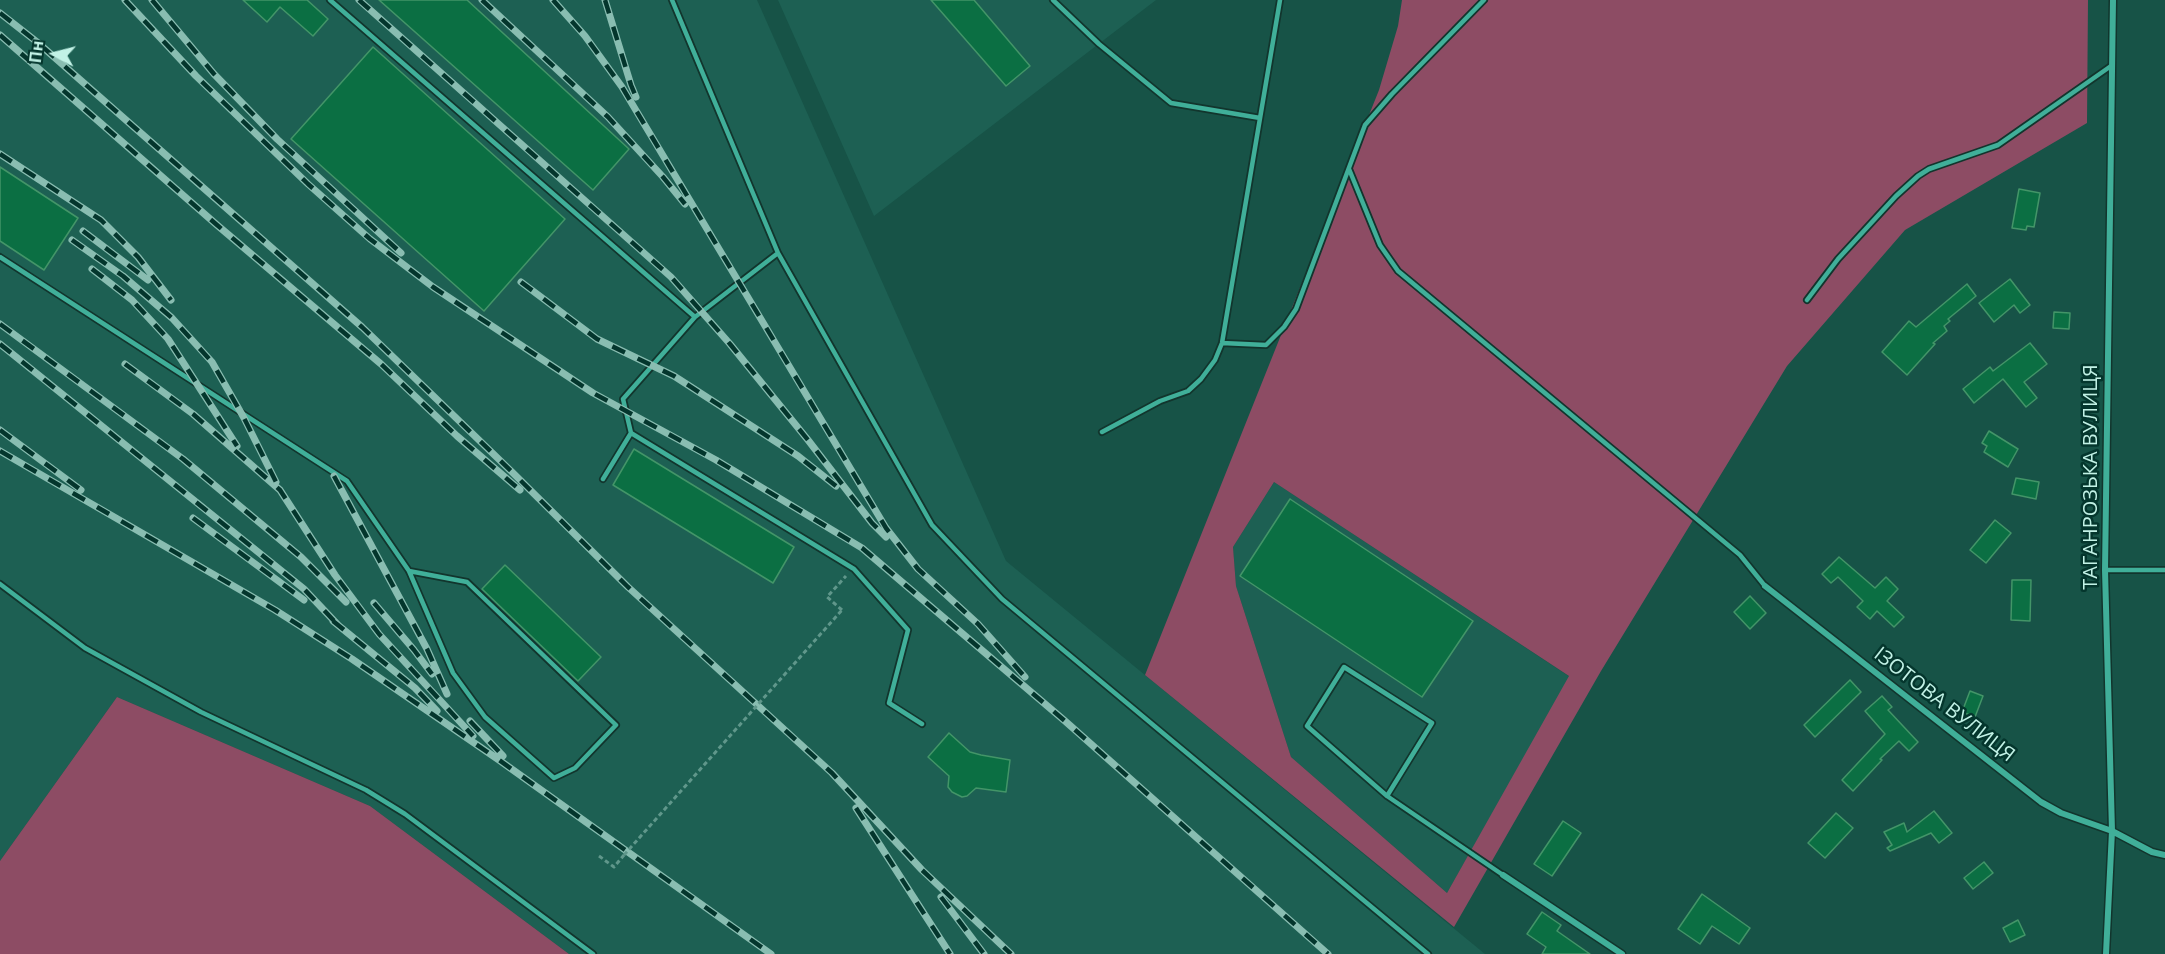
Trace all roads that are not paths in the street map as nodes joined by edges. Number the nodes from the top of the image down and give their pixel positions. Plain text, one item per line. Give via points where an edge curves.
1 (330, 0) edge
2 (672, 0) edge
3 (1053, 0) edge
4 (1281, 0) edge
5 (1484, 0) edge
6 (2113, 0) edge
7 (2111, 66) junction
8 (1260, 118) junction
9 (1349, 169) junction
10 (778, 253) junction
11 (0, 257) edge
12 (1807, 300) dead end
13 (694, 317) junction
14 (1222, 343) junction
15 (1102, 432) dead end
16 (631, 433) junction
17 (603, 479) dead end
18 (2105, 570) junction
19 (2165, 570) edge
20 (410, 571) junction
21 (0, 584) edge
22 (1765, 586) joint
23 (922, 724) dead end
24 (1387, 796) junction
25 (2112, 831) junction
26 (2165, 855) edge
27 (1503, 875) joint
28 (593, 954) edge
29 (1428, 954) edge
30 (1622, 954) edge
31 (2106, 954) edge

1 - 13 lane
2 - 10 lane
3 - 8 lane via 1171,103
4 - 8 lane
5 - 9 lane via 1365,125
6 - 7 street, ТАГАНРОЗЬКА ВУЛИЦЯ
7 - 12 lane via 2009,139 1918,176 1838,259
7 - 18 street, ТАГАНРОЗЬКА ВУЛИЦЯ
8 - 14 lane
9 - 14 lane via 1296,309 1284,327 1266,345
9 - 22 lane via 1380,245 1398,272 1740,555
10 - 13 lane
10 - 29 lane via 932,525 1002,599
11 - 20 lane via 347,481
13 - 16 lane via 623,399
14 - 15 lane via 1202,380 1188,391 1160,401
16 - 17 lane
16 - 23 lane via 854,569 908,630 889,703
18 - 19 lane
18 - 25 street, ТАГАНРОЗЬКА ВУЛИЦЯ
20 - 20 lane via 467,582 616,725 575,768 554,777 485,717 453,673
21 - 28 lane via 85,648 201,712 366,790 405,814
22 - 25 street, ІЗОТОВА ВУЛИЦЯ via 2041,802
24 - 24 lane via 1432,723 1344,666 1307,726
24 - 27 lane
25 - 26 street, ІЗОТОВА ВУЛИЦЯ
25 - 31 street, ТАГАНРОЗЬКА ВУЛИЦЯ
27 - 30 street

